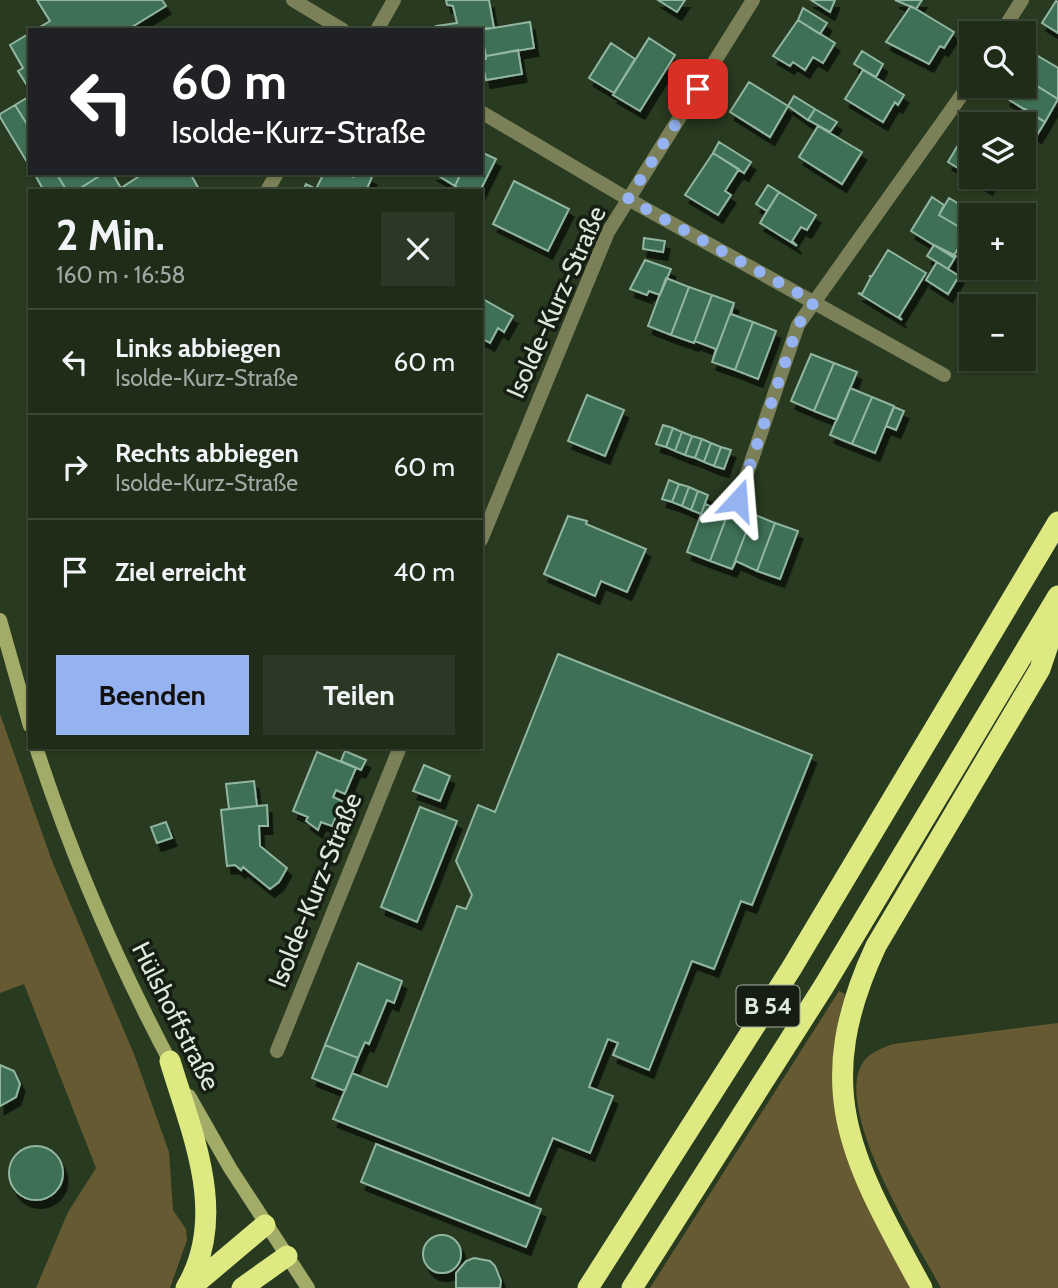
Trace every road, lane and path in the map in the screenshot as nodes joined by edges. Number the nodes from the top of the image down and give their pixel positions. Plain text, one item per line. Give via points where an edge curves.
1 (293, 0) edge
2 (394, 0) edge
3 (753, 0) edge
4 (1022, 0) edge
5 (1009, 21) edge
6 (340, 28) edge
7 (378, 28) edge
8 (960, 98) edge
9 (483, 113) edge
10 (628, 199) junction
11 (814, 302) junction
12 (944, 375) dead end
13 (738, 500) dead end
14 (1058, 522) edge
15 (483, 535) edge
16 (1058, 596) edge
17 (1058, 615) edge
18 (0, 620) edge
19 (28, 719) edge
20 (38, 749) edge
21 (399, 749) edge
22 (277, 1051) dead end
23 (170, 1061) junction
24 (265, 1225) junction
25 (287, 1256) junction
26 (608, 1257) junction
27 (186, 1288) edge
28 (192, 1288) edge
29 (242, 1288) edge
30 (308, 1288) edge
31 (578, 1288) edge
32 (588, 1288) edge
33 (632, 1288) edge
34 (922, 1288) edge

1 - 6 street
2 - 7 street
3 - 10 street, Isolde-Kurz-Straße
4 - 5 street
8 - 11 street
9 - 10 street, Isolde-Kurz-Straße
10 - 11 street, Isolde-Kurz-Straße
10 - 15 street, Isolde-Kurz-Straße via 608,232
11 - 12 street, Isolde-Kurz-Straße
11 - 13 street via 798,325
14 - 26 highway, B 54 via 798,958
16 - 33 highway, B 54 via 824,986
17 - 34 highway via 1040,669 876,946 845,1037 841,1083 853,1148 874,1199
18 - 19 main road
20 - 23 main road, Hülshoffstraße via 98,911
21 - 22 street, Isolde-Kurz-Straße
23 - 24 main road, Hülshoffstraße
23 - 27 highway via 203,1175 206,1202 204,1249
24 - 25 main road, Hülshoffstraße
24 - 28 highway
25 - 29 highway
25 - 30 main road, Hülshoffstraße
26 - 31 highway
26 - 32 highway, B 54

